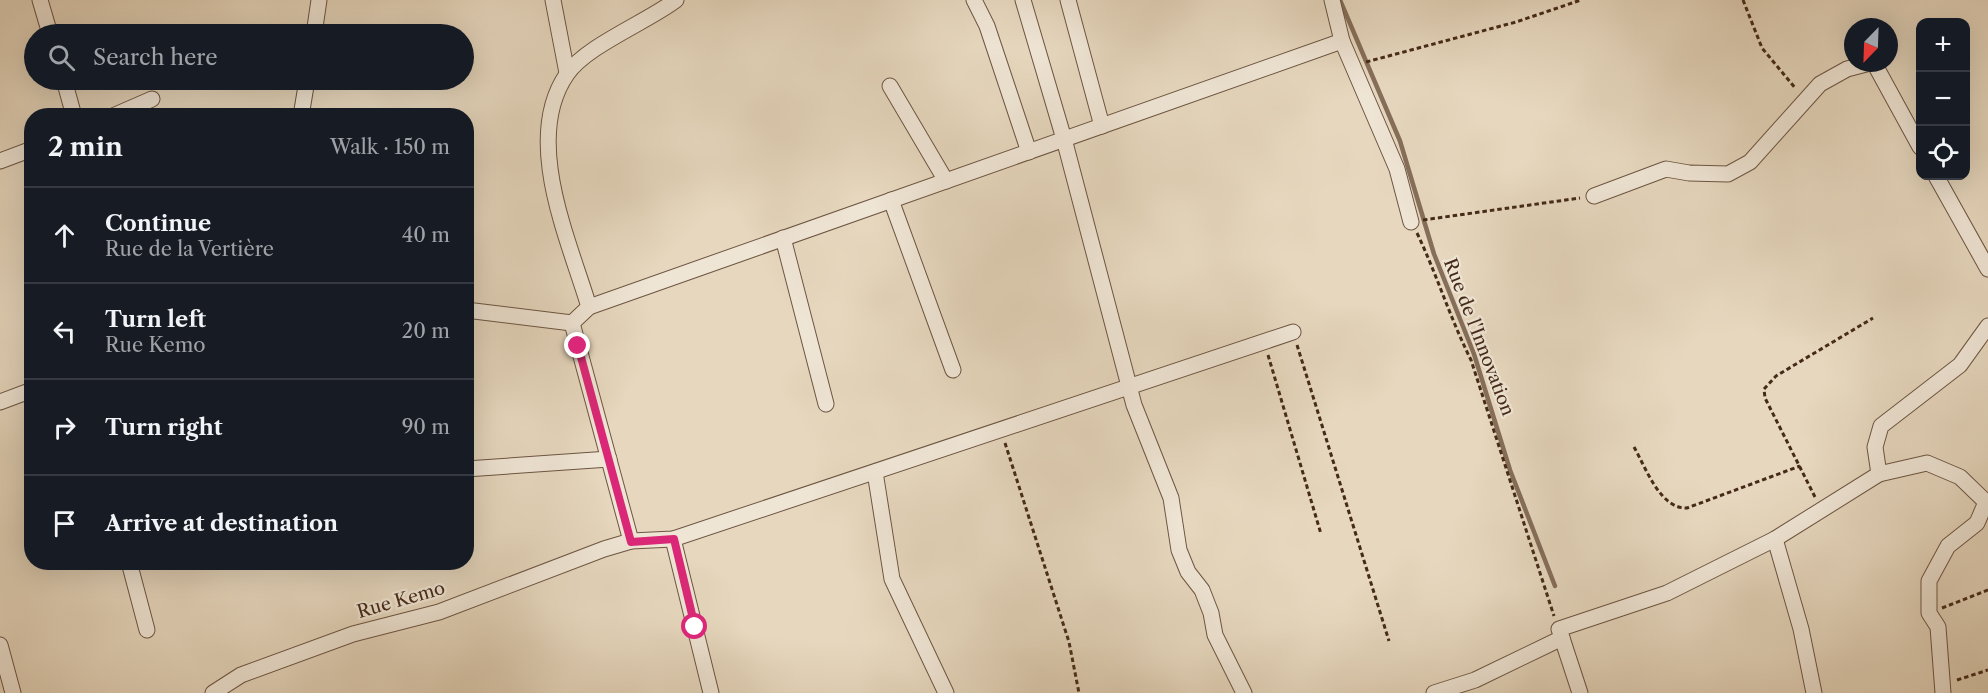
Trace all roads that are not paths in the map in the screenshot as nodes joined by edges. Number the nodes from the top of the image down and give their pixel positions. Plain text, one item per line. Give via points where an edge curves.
1 (40, 0) edge
2 (319, 0) edge
3 (553, 0) edge
4 (676, 0) edge
5 (974, 0) edge
6 (1023, 0) edge
7 (1068, 0) edge
8 (1332, 0) edge
9 (47, 24) edge
10 (315, 24) edge
11 (1342, 41) junction
12 (1844, 71) edge
13 (1877, 72) edge
14 (567, 73) junction
15 (890, 86) dead end
16 (67, 90) edge
17 (305, 90) edge
18 (153, 99) dead end
19 (72, 108) edge
20 (132, 108) edge
21 (302, 108) edge
22 (1102, 126) junction
23 (1064, 139) junction
24 (1916, 140) edge
25 (24, 152) edge
26 (1029, 152) junction
27 (0, 161) edge
28 (1938, 180) edge
29 (946, 181) junction
30 (1594, 195) road end
31 (891, 200) junction
32 (1411, 222) road end
33 (783, 238) junction
34 (1988, 269) edge
35 (590, 307) junction
36 (474, 311) edge
37 (572, 323) junction
38 (1988, 326) edge
39 (1293, 332) road end
40 (953, 370) dead end
41 (1129, 385) junction
42 (24, 393) edge
43 (0, 402) edge
44 (826, 404) dead end
45 (609, 459) junction
46 (474, 468) edge
47 (875, 472) junction
48 (1879, 474) junction
49 (1987, 502) edge
50 (674, 539) junction
51 (1775, 539) junction
52 (631, 542) junction
53 (131, 570) edge
54 (147, 630) dead end
55 (1560, 634) junction
56 (0, 645) edge
57 (1942, 689) edge
58 (13, 693) edge
59 (213, 693) edge
60 (711, 693) edge
61 (946, 693) edge
62 (1244, 693) edge
63 (1434, 693) edge
64 (1580, 693) edge
65 (1814, 693) edge

1 - 9 street
2 - 10 street
3 - 14 street
4 - 14 street via 592,52
5 - 26 street via 987,26
6 - 23 street
7 - 22 street
8 - 11 street
11 - 22 street
11 - 32 street via 1397,169
12 - 30 street via 1820,84 1750,162 1728,174 1666,169
13 - 24 street
14 - 35 street via 554,102 547,138 550,171
15 - 29 street
16 - 19 street
17 - 21 street
18 - 20 street
22 - 23 street
23 - 26 street
23 - 41 street
25 - 27 street
26 - 29 street
28 - 34 street
29 - 31 street
31 - 33 street
31 - 40 street
33 - 35 street
33 - 44 street
35 - 37 street
36 - 37 street
37 - 45 street
38 - 48 street via 1960,365 1881,426 1875,447
39 - 41 street, Rue Kemo
41 - 47 street, Rue Kemo
41 - 62 street via 1142,431 1171,498 1179,550 1188,572 1202,590 1215,635
42 - 43 street
45 - 46 street
45 - 52 street
47 - 50 street, Rue Kemo
47 - 61 street via 892,579
48 - 49 street via 1927,463 1960,477
48 - 51 street
49 - 57 street via 1977,523 1948,546 1929,581 1929,613 1938,627
50 - 52 street, Rue Kemo
50 - 60 street
51 - 55 street via 1667,593
51 - 65 street via 1801,629
52 - 59 street, Rue Kemo via 439,612 353,634 241,675
53 - 54 street
55 - 63 street via 1528,657
55 - 64 street
56 - 58 street

